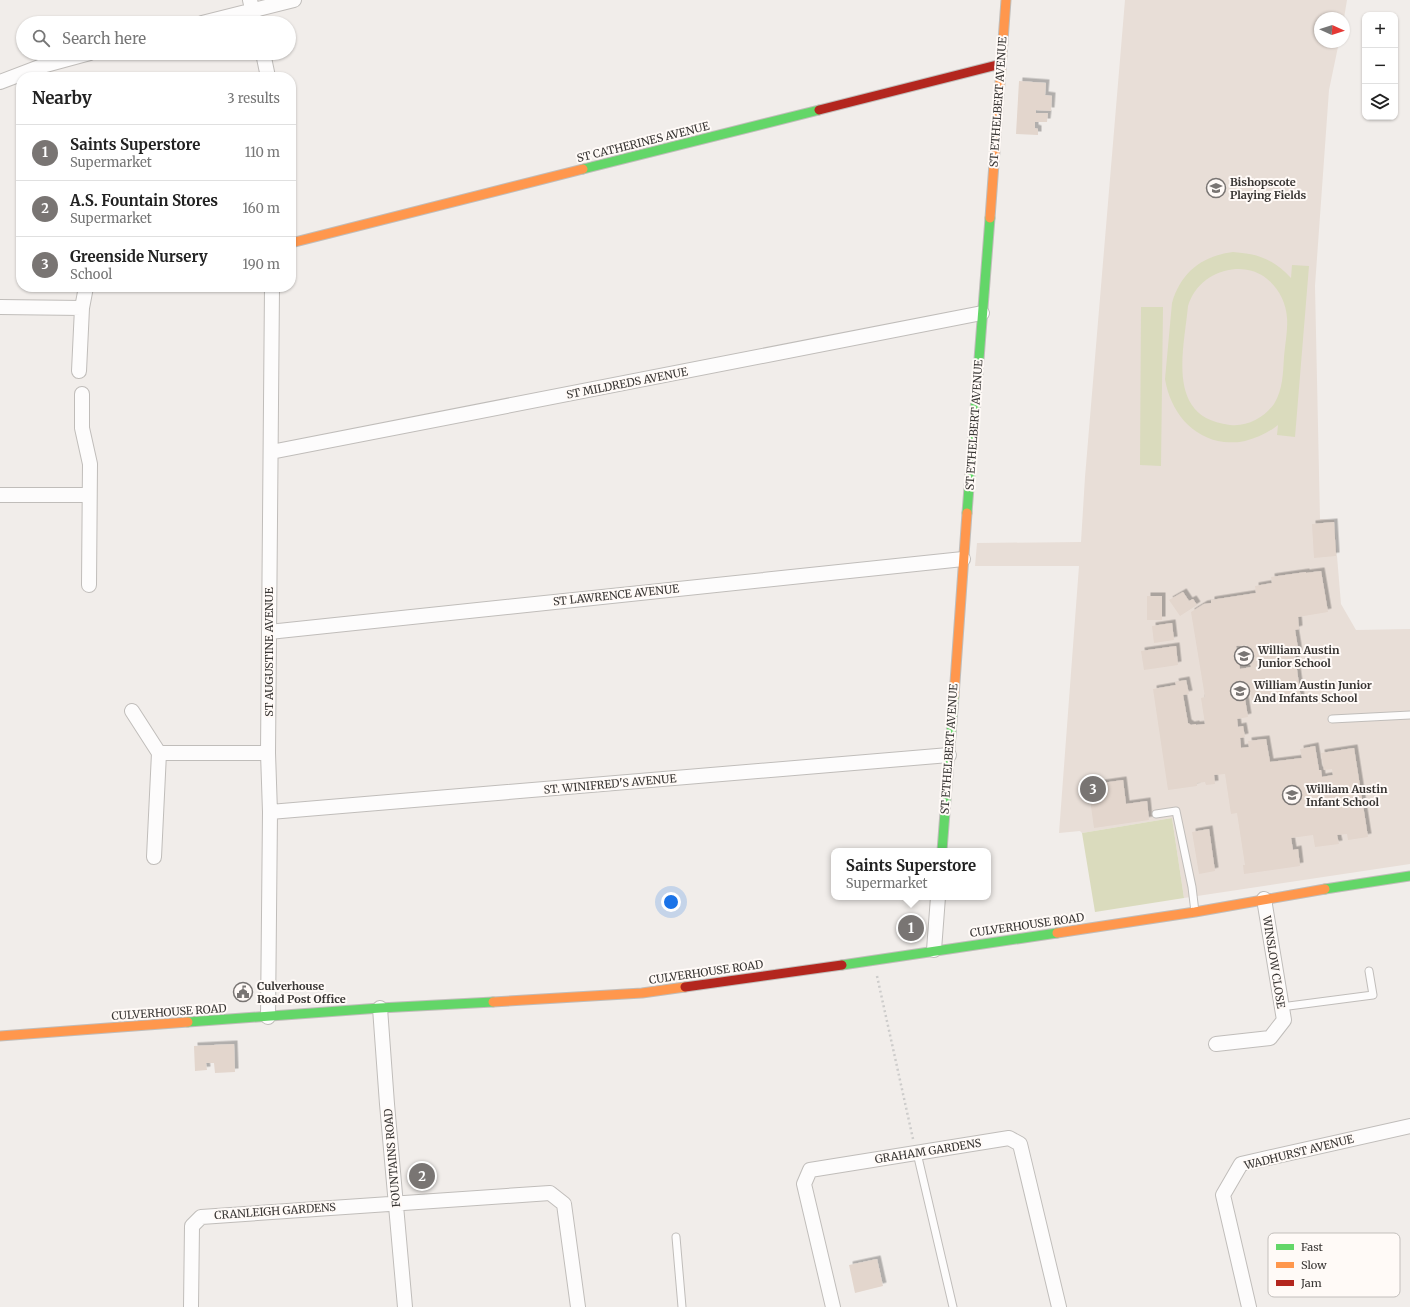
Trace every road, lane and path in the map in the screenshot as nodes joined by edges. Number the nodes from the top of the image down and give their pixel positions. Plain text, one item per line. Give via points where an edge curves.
1 (294, 0) edge
2 (1006, 0) edge
3 (253, 11) edge
4 (232, 16) edge
5 (64, 60) edge
6 (264, 60) edge
7 (1001, 64) junction
8 (26, 72) edge
9 (267, 72) edge
10 (16, 76) edge
11 (0, 82) edge
12 (296, 242) edge
13 (85, 292) edge
14 (272, 292) edge
15 (0, 307) edge
16 (82, 308) junction
17 (982, 313) junction
18 (79, 371) dead end
19 (82, 394) dead end
20 (271, 452) junction
21 (0, 495) edge
22 (89, 495) junction
23 (963, 559) junction
24 (89, 585) dead end
25 (269, 632) junction
26 (132, 711) dead end
27 (1410, 715) edge
28 (1332, 719) dead end
29 (159, 753) junction
30 (268, 753) junction
31 (949, 755) junction
32 (270, 812) junction
33 (1156, 814) dead end
34 (942, 848) edge
35 (154, 857) dead end
36 (1410, 876) edge
37 (1264, 899) junction
38 (938, 900) edge
39 (1195, 912) junction
40 (934, 950) junction
41 (874, 960) junction
42 (1368, 971) dead end
43 (1281, 1007) junction
44 (380, 1008) junction
45 (268, 1017) junction
46 (0, 1036) edge
47 (1216, 1044) dead end
48 (1410, 1126) edge
49 (917, 1154) junction
50 (396, 1203) junction
51 (676, 1237) dead end
52 (191, 1307) edge
53 (405, 1307) edge
54 (578, 1307) edge
55 (682, 1307) edge
56 (833, 1307) edge
57 (953, 1307) edge
58 (1059, 1307) edge
59 (1249, 1307) edge

1 - 3 street
2 - 7 street, ST ETHELBERT AVENUE
3 - 4 street
5 - 8 street
6 - 9 street
7 - 12 street, ST CATHERINES AVENUE
7 - 17 street, ST ETHELBERT AVENUE
10 - 11 street
13 - 16 street
14 - 20 street, ST AUGUSTINE AVENUE
15 - 16 street
16 - 18 street
17 - 20 street, ST MILDREDS AVENUE
17 - 23 street, ST ETHELBERT AVENUE
19 - 22 street via 82,428 90,464
20 - 25 street, ST AUGUSTINE AVENUE
21 - 22 street
22 - 24 street
23 - 25 street, ST LAWRENCE AVENUE
23 - 31 street, ST ETHELBERT AVENUE
25 - 30 street, ST AUGUSTINE AVENUE
26 - 29 street
27 - 28 lane
29 - 30 street
29 - 35 street
30 - 32 street, ST AUGUSTINE AVENUE
31 - 32 street, ST. WINIFRED'S AVENUE
31 - 34 street, ST ETHELBERT AVENUE
32 - 45 street, ST AUGUSTINE AVENUE
33 - 39 lane via 1176,811
36 - 37 street, CULVERHOUSE ROAD
37 - 39 street, CULVERHOUSE ROAD
37 - 43 street, WINSLOW CLOSE
38 - 40 street
39 - 40 street, CULVERHOUSE ROAD
40 - 41 street, CULVERHOUSE ROAD
41 - 44 street, CULVERHOUSE ROAD via 642,993
41 - 49 path
42 - 43 lane via 1373,995
43 - 47 street, WINSLOW CLOSE via 1284,1020 1270,1038
44 - 45 street, CULVERHOUSE ROAD
44 - 50 street, FOUNTAINS ROAD
45 - 46 street, CULVERHOUSE ROAD
48 - 59 street, WADHURST AVENUE via 1241,1164 1223,1196
49 - 56 street, GRAHAM GARDENS via 810,1170 804,1184
49 - 57 lane
49 - 58 street, GRAHAM GARDENS via 1009,1138 1020,1144
50 - 52 street, CRANLEIGH GARDENS via 201,1217 192,1226
50 - 53 street, FOUNTAINS ROAD
50 - 54 street, CRANLEIGH GARDENS via 550,1193 564,1204
51 - 55 lane

